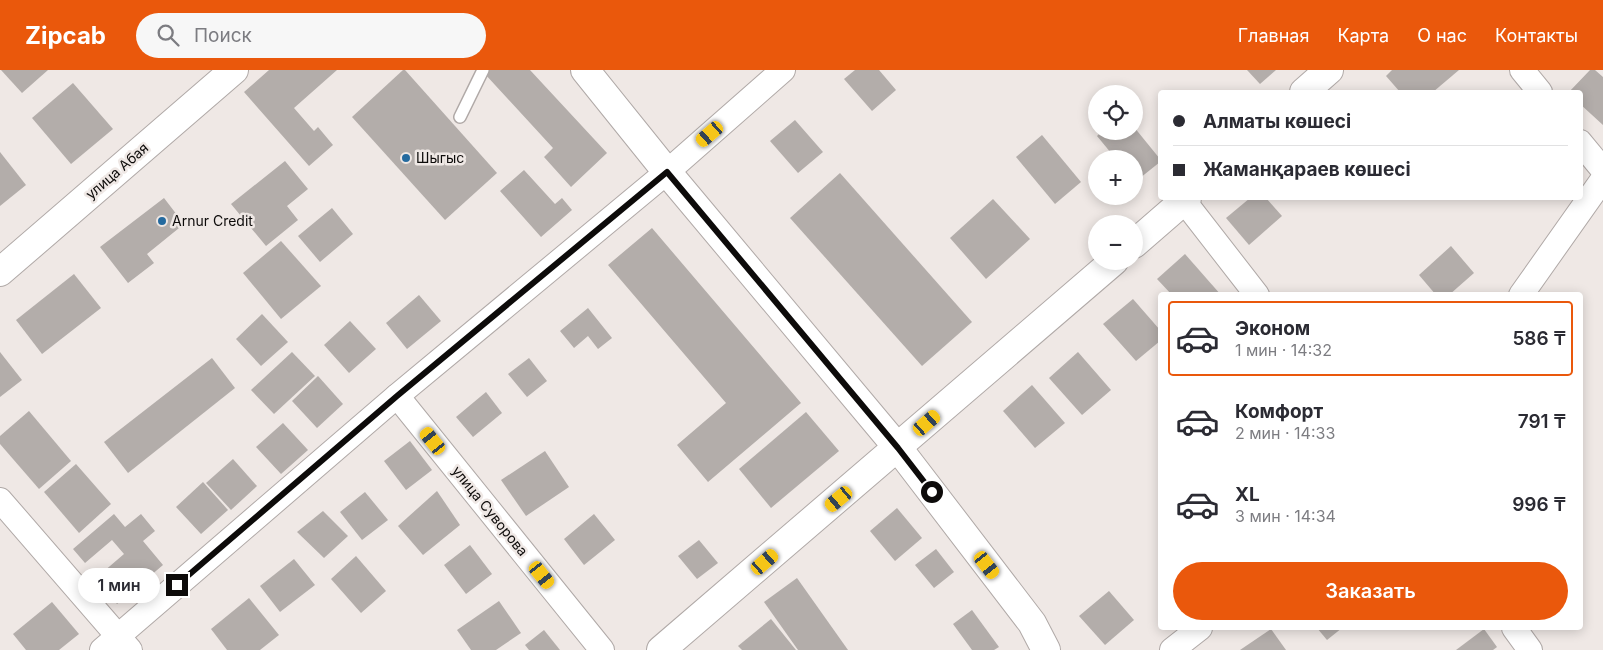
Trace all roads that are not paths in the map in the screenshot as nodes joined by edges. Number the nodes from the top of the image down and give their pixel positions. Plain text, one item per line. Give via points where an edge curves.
1 (234, 70) edge
2 (483, 70) edge
3 (585, 70) edge
4 (783, 70) edge
5 (1329, 70) edge
6 (1522, 70) edge
7 (1306, 90) edge
8 (1538, 90) edge
9 (460, 118) dead end
10 (1583, 146) edge
11 (1603, 170) edge
12 (667, 172) junction
13 (1603, 179) edge
14 (1184, 200) edge
15 (1186, 200) edge
16 (1143, 236) edge
17 (1104, 270) edge
18 (0, 272) edge
19 (1255, 292) edge
20 (1523, 292) edge
21 (397, 396) junction
22 (898, 448) junction
23 (0, 500) edge
24 (1197, 630) edge
25 (1515, 630) edge
26 (117, 645) edge
27 (602, 650) edge
28 (661, 650) edge
29 (1046, 650) edge
30 (1172, 650) edge
31 (1530, 650) edge

1 - 18 main road, улица Абая
2 - 9 lane
3 - 12 main road
4 - 12 street
5 - 7 main road
6 - 8 street
10 - 11 street
12 - 21 street
12 - 22 main road
13 - 20 street
14 - 16 main road
15 - 19 street
17 - 22 main road
21 - 26 street
21 - 27 street, улица Суворова
22 - 28 main road
22 - 29 main road via 1032,623
23 - 26 street
24 - 30 street
25 - 31 street

